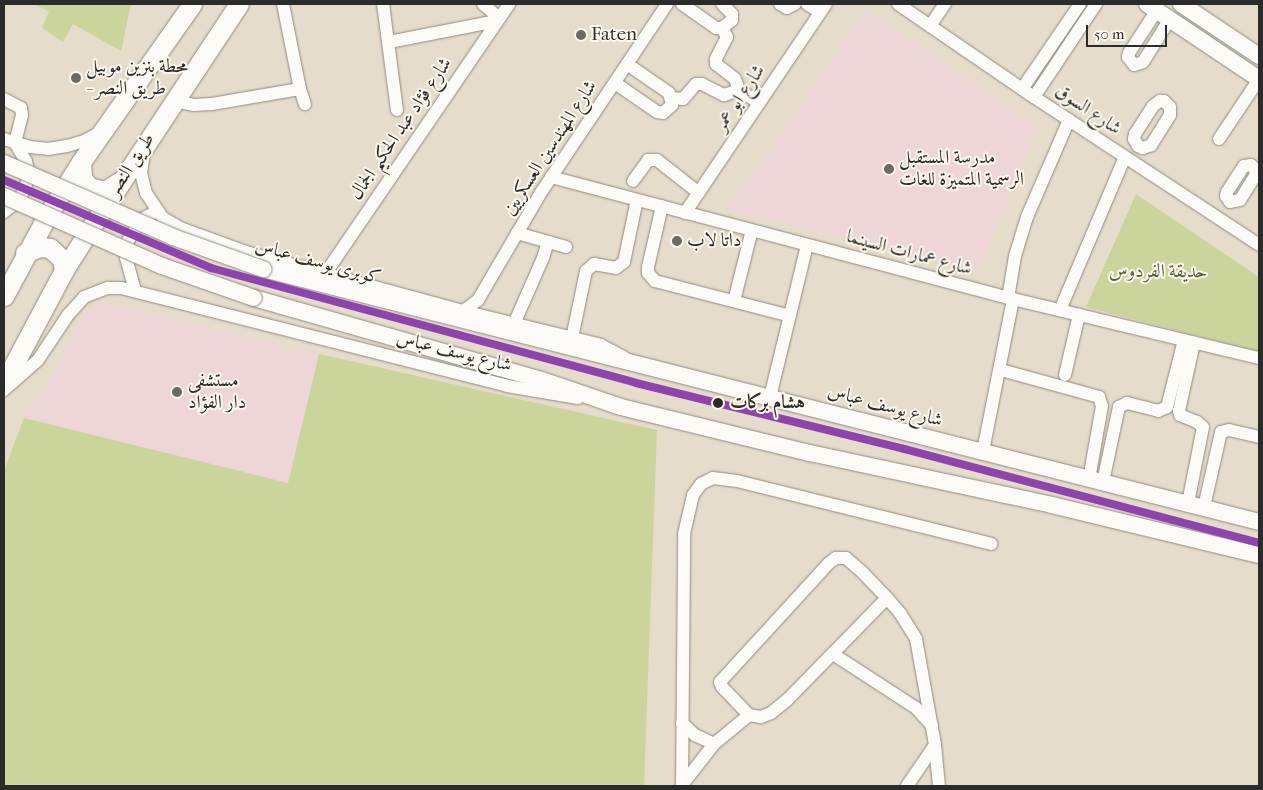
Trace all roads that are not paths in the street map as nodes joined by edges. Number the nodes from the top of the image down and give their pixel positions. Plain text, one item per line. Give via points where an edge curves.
1 (192, 4) edge
2 (239, 4) edge
3 (283, 4) edge
4 (382, 4) edge
5 (483, 4) edge
6 (509, 4) edge
7 (667, 4) edge
8 (682, 4) edge
9 (722, 4) edge
10 (780, 4) edge
11 (795, 4) edge
12 (807, 4) edge
13 (898, 4) edge
14 (945, 4) edge
15 (1080, 4) edge
16 (1096, 4) edge
17 (1181, 4) edge
18 (823, 8) edge
19 (1158, 11) edge
20 (498, 19) junction
21 (930, 26) junction
22 (722, 28) junction
23 (389, 42) junction
24 (1258, 54) edge
25 (627, 64) junction
26 (1259, 79) edge
27 (614, 83) junction
28 (300, 89) junction
29 (1022, 89) junction
30 (739, 90) junction
31 (1034, 97) junction
32 (672, 98) junction
33 (4, 99) edge
34 (174, 101) junction
35 (759, 103) junction
36 (305, 104) dead end
37 (397, 110) dead end
38 (1069, 120) junction
39 (101, 132) junction
40 (152, 134) junction
41 (1219, 139) dead end
42 (9, 141) edge
43 (1138, 146) dead end
44 (1127, 159) junction
45 (82, 162) junction
46 (4, 163) edge
47 (552, 177) junction
48 (633, 181) dead end
49 (119, 182) junction
50 (699, 192) junction
51 (4, 196) edge
52 (637, 200) junction
53 (1230, 202) dead end
54 (662, 206) junction
55 (157, 211) junction
56 (4, 212) edge
57 (685, 213) junction
58 (1219, 219) junction
59 (752, 230) junction
60 (517, 233) junction
61 (548, 242) junction
62 (808, 245) junction
63 (1259, 245) edge
64 (566, 247) dead end
65 (26, 254) junction
66 (64, 270) junction
67 (325, 274) junction
68 (136, 291) junction
69 (4, 296) edge
70 (1011, 299) junction
71 (734, 301) junction
72 (1060, 310) junction
73 (463, 312) junction
74 (1079, 315) junction
75 (790, 316) junction
76 (514, 324) junction
77 (572, 338) junction
78 (1189, 341) junction
79 (1259, 358) edge
80 (634, 364) junction
81 (1001, 370) junction
82 (1065, 375) dead end
83 (4, 383) edge
84 (4, 390) edge
85 (770, 397) junction
86 (604, 402) junction
87 (1259, 437) edge
88 (983, 451) junction
89 (1096, 481) junction
90 (1196, 505) junction
91 (1259, 522) edge
92 (991, 544) dead end
93 (1259, 555) edge
94 (887, 598) junction
95 (833, 654) junction
96 (749, 715) junction
97 (682, 723) junction
98 (932, 726) junction
99 (714, 744) junction
100 (935, 745) junction
101 (682, 786) edge
102 (907, 786) edge
103 (939, 786) edge

1 - 39 highway
2 - 34 highway, طريق النصر
3 - 28 street
4 - 23 street
5 - 20 street
6 - 20 street, شارع فؤاد عبد الحكيم الجمال
7 - 25 street, شارع المهندسين العسكريين
8 - 22 street via 716,28
9 - 22 street via 732,14 732,20
10 - 11 street via 787,8
12 - 18 street
13 - 21 street, شارع السوق
14 - 21 street
15 - 29 street
16 - 31 street
17 - 24 main road
18 - 35 street, شارع ابو عمر
19 - 26 main road
20 - 23 street
20 - 67 street, شارع فؤاد عبد الحكيم الجمال
21 - 29 street, شارع السوق
22 - 30 street via 727,38 716,64 735,79
23 - 37 street
25 - 27 street, شارع المهندسين العسكريين
25 - 32 street
26 - 41 street
27 - 32 street via 657,112 669,110
27 - 47 street, شارع المهندسين العسكريين
28 - 34 street via 212,104
28 - 36 street
29 - 31 street, شارع السوق
30 - 32 street via 724,95 696,84 683,99
30 - 35 street
31 - 38 street, شارع السوق
33 - 42 street via 19,105 22,111
34 - 40 highway, طريق النصر
35 - 50 street, شارع ابو عمر
38 - 44 street, شارع السوق
38 - 70 street via 1027,218 1015,256
39 - 42 street via 67,146 39,148
39 - 45 highway
40 - 49 highway, طريق النصر
40 - 55 street, شارع يوسف عباس via 144,153 141,173 146,193
42 - 56 street via 26,162 28,177 20,199
43 - 44 street
44 - 58 street, شارع السوق
44 - 72 street
45 - 49 highway via 82,178 94,190 111,189
45 - 65 highway
46 - 80 main road, كوبرى يوسف عباس, bridge via 174,237 263,269
47 - 52 street, شارع عمارات السينما
47 - 60 street, شارع المهندسين العسكريين
48 - 50 street via 648,160 657,160
49 - 66 highway, طريق النصر
50 - 57 street, شارع ابو عمر
51 - 86 main road, bridge via 162,266 254,298 542,380
52 - 54 street, شارع عمارات السينما
52 - 77 street via 624,262 616,268 594,264 586,271
53 - 58 street
54 - 57 street, شارع عمارات السينما
54 - 71 street via 648,267 651,277 655,281
55 - 67 street, شارع يوسف عباس via 171,223 208,240
55 - 68 street via 142,219 128,241 126,258
57 - 59 street, شارع عمارات السينما
58 - 63 street, شارع السوق
59 - 62 street, شارع عمارات السينما
59 - 71 street
60 - 61 street
60 - 73 street, شارع المهندسين العسكريين via 478,300
61 - 64 street
61 - 76 street
62 - 70 street, شارع عمارات السينما
62 - 75 street
65 - 66 highway via 34,248 50,248 62,259
65 - 69 highway
66 - 83 highway, طريق النصر
67 - 73 street, شارع يوسف عباس
68 - 84 street, شارع يوسف عباس via 108,288 84,297 68,314 38,360
68 - 86 street, شارع يوسف عباس via 507,386
70 - 72 street, شارع عمارات السينما
70 - 81 street
71 - 75 street
72 - 74 street, شارع عمارات السينما
73 - 76 street, شارع يوسف عباس
74 - 78 street, شارع عمارات السينما
74 - 82 street
75 - 85 street
76 - 77 street, شارع يوسف عباس
77 - 80 street, شارع يوسف عباس via 610,349
78 - 79 street, شارع عمارات السينما
78 - 89 street via 1167,407 1158,411 1126,403 1119,407
78 - 90 street via 1178,411 1184,418 1203,427
80 - 85 main road, شارع يوسف عباس
81 - 88 street
81 - 89 street via 1099,397 1102,406
85 - 88 main road, شارع يوسف عباس
86 - 93 main road, شارع يوسف عباس via 810,453 1052,505
87 - 90 street via 1229,430 1221,432
88 - 89 main road, شارع يوسف عباس
89 - 90 main road, شارع يوسف عباس
90 - 91 main road, شارع يوسف عباس
92 - 97 street via 737,481 706,480 693,495 684,534
94 - 95 street
94 - 96 street via 846,558 836,558 830,563 720,682
94 - 98 street via 916,639
95 - 96 street via 779,709 761,717
95 - 98 street via 916,708
96 - 99 street
97 - 99 street via 695,735
97 - 101 street
98 - 100 street
99 - 101 street
100 - 102 street
100 - 103 street

